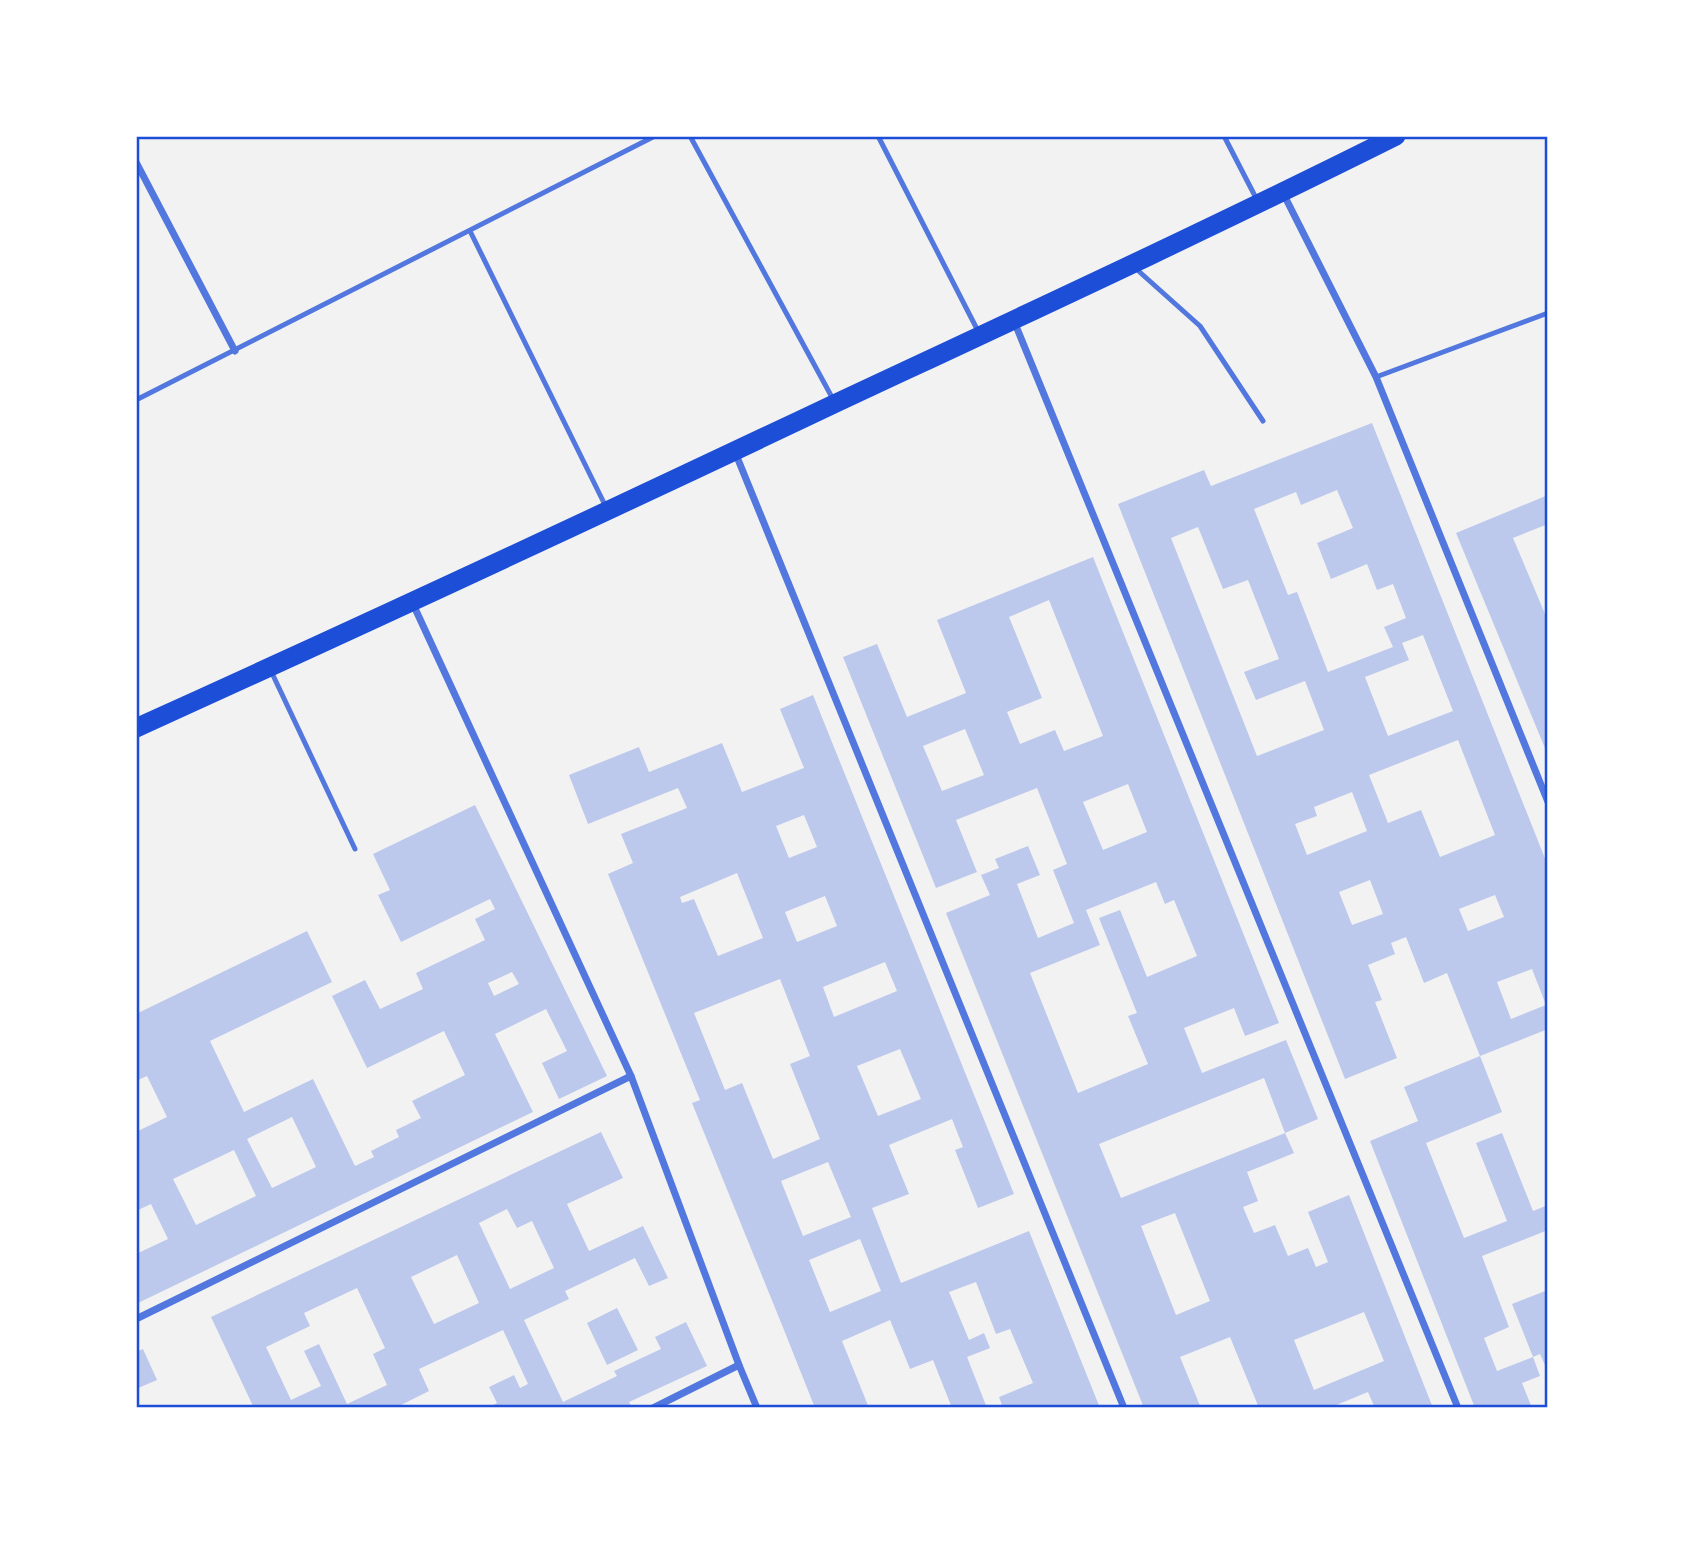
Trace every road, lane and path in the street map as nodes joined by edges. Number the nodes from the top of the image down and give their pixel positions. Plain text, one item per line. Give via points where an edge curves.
1 (655, 136) edge
2 (690, 136) edge
3 (878, 136) edge
4 (1224, 136) edge
5 (1396, 136) edge
6 (136, 162) edge
7 (1283, 193) junction
8 (1259, 204) junction
9 (470, 231) junction
10 (1131, 265) junction
11 (1548, 313) edge
12 (1014, 320) junction
13 (980, 336) junction
14 (235, 351) junction
15 (1376, 377) junction
16 (136, 400) edge
17 (835, 404) junction
18 (1263, 421) dead end
19 (735, 451) junction
20 (608, 511) junction
21 (413, 603) junction
22 (270, 668) junction
23 (136, 728) edge
24 (1548, 802) edge
25 (355, 849) dead end
26 (631, 1076) junction
27 (136, 1319) edge
28 (739, 1365) junction
29 (653, 1408) edge
30 (757, 1408) edge
31 (1124, 1408) edge
32 (1458, 1408) edge

1 - 9 lane
2 - 17 lane
3 - 13 lane
4 - 8 lane
5 - 7 highway
6 - 14 street
7 - 8 highway
7 - 15 street
8 - 10 highway
9 - 14 lane
9 - 20 lane
10 - 12 highway
10 - 18 lane via 1200,326
11 - 15 lane
12 - 13 highway
12 - 32 street
13 - 17 highway
14 - 16 lane
15 - 24 street
17 - 19 highway
19 - 20 highway
19 - 31 street
20 - 21 highway
21 - 22 highway
21 - 26 street
22 - 23 highway
22 - 25 lane
26 - 27 street
26 - 28 street
28 - 29 street
28 - 30 street

